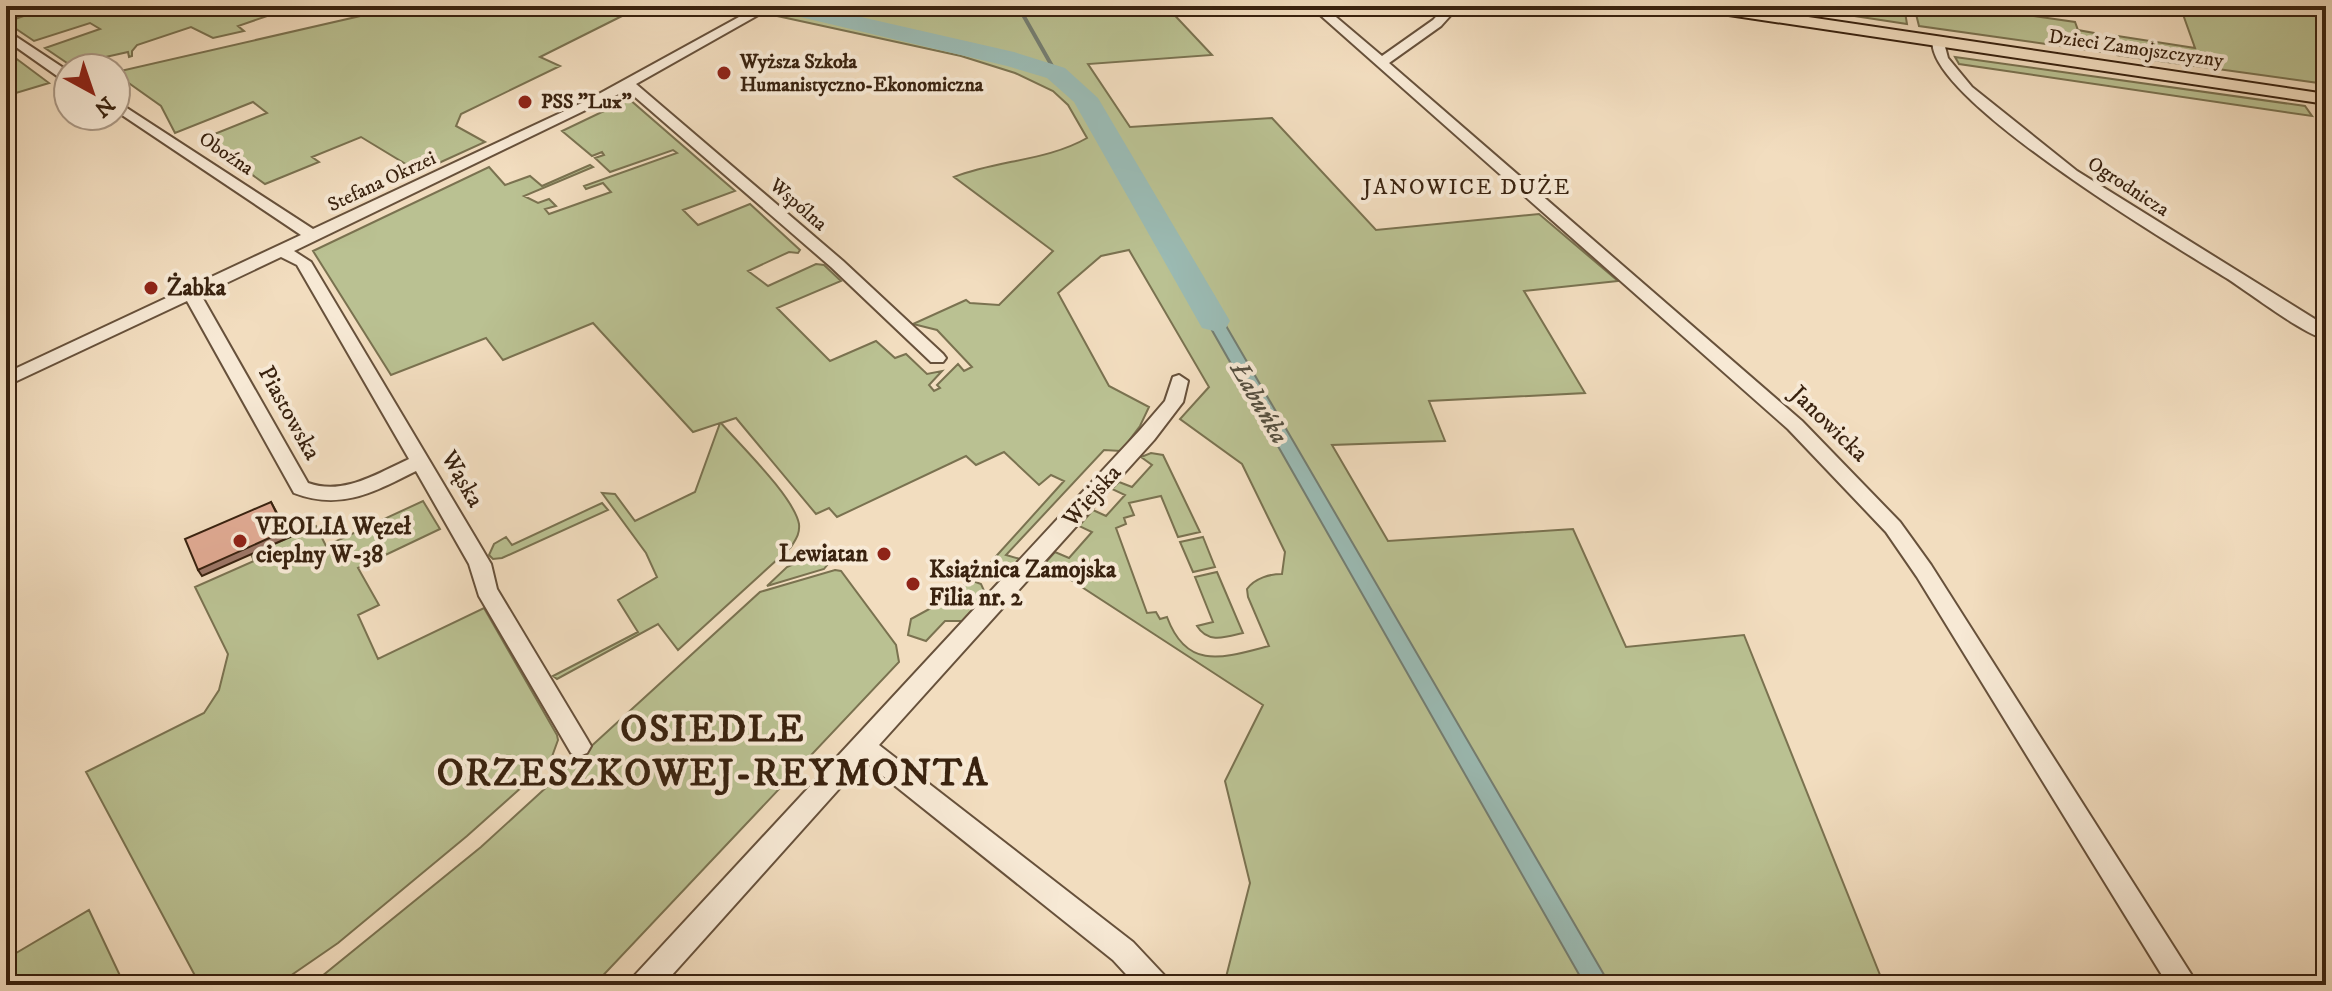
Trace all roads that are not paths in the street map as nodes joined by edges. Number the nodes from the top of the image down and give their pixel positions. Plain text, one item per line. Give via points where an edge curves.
1 (1316, 6) edge
2 (1453, 6) edge
3 (1702, 6) edge
4 (1755, 6) edge
5 (765, 8) edge
6 (6, 34) edge
7 (1938, 42) junction
8 (1381, 63) junction
9 (52, 66) edge
10 (629, 85) junction
11 (2326, 91) edge
12 (2326, 99) edge
13 (132, 116) edge
14 (313, 236) junction
15 (282, 251) junction
16 (192, 294) junction
17 (2326, 334) edge
18 (937, 358) dead end
19 (6, 380) edge
20 (1179, 381) dead end
21 (421, 461) junction
22 (579, 746) dead end
23 (864, 747) junction
24 (645, 985) edge
25 (1154, 985) edge
26 (2184, 985) edge

1 - 8 street, Janowicka
2 - 8 street
3 - 7 main road, Dzieci Zamojszczyzny
4 - 11 main road, Dzieci Zamojszczyzny
5 - 10 street, Stefana Okrzei
6 - 9 street
7 - 12 main road, Dzieci Zamojszczyzny
7 - 17 street, Ogrodnicza via 1942,59 1967,90 2072,174
8 - 26 street, Janowicka via 1795,425 1893,527
10 - 14 street, Stefana Okrzei
10 - 18 street, Wspólna via 837,264
13 - 14 street, Oboźna
14 - 15 street, Stefana Okrzei
15 - 16 street, Stefana Okrzei
15 - 21 street, Wąska via 303,262
16 - 19 street, Stefana Okrzei
16 - 21 street, Piastowska via 301,488 342,494
20 - 23 street, Wiejska via 1174,402 1147,435
21 - 22 street, Wąska via 480,564 487,590
23 - 24 street, Wiejska
23 - 25 street via 1123,951

